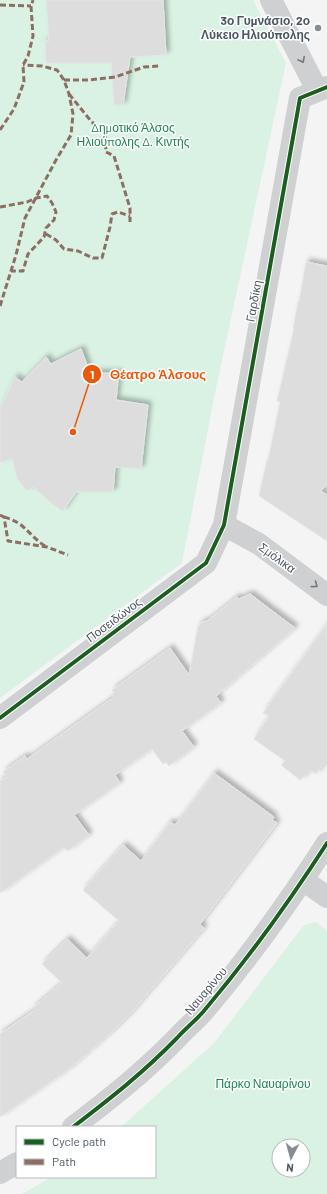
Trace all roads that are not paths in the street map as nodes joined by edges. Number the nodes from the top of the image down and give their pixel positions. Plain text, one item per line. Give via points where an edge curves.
1 (271, 0) edge
2 (322, 89) edge
3 (224, 525) junction
4 (327, 595) edge
5 (0, 718) edge
6 (327, 843) edge
7 (327, 877) edge
8 (303, 880) junction
9 (327, 897) edge
10 (74, 1126) edge
11 (16, 1164) edge
12 (0, 1174) edge

1 -> 2 street
2 - 3 street, Γαρδίκη via 300,98
3 -> 4 street, Σμόλικα via 259,544
3 - 5 street, Ποσειδώνος via 206,563
6 - 8 street, Ναυαρίνου
7 - 8 street
8 - 9 street
8 - 10 street, Ναυαρίνου via 258,943 202,1013 149,1066
11 - 12 street

